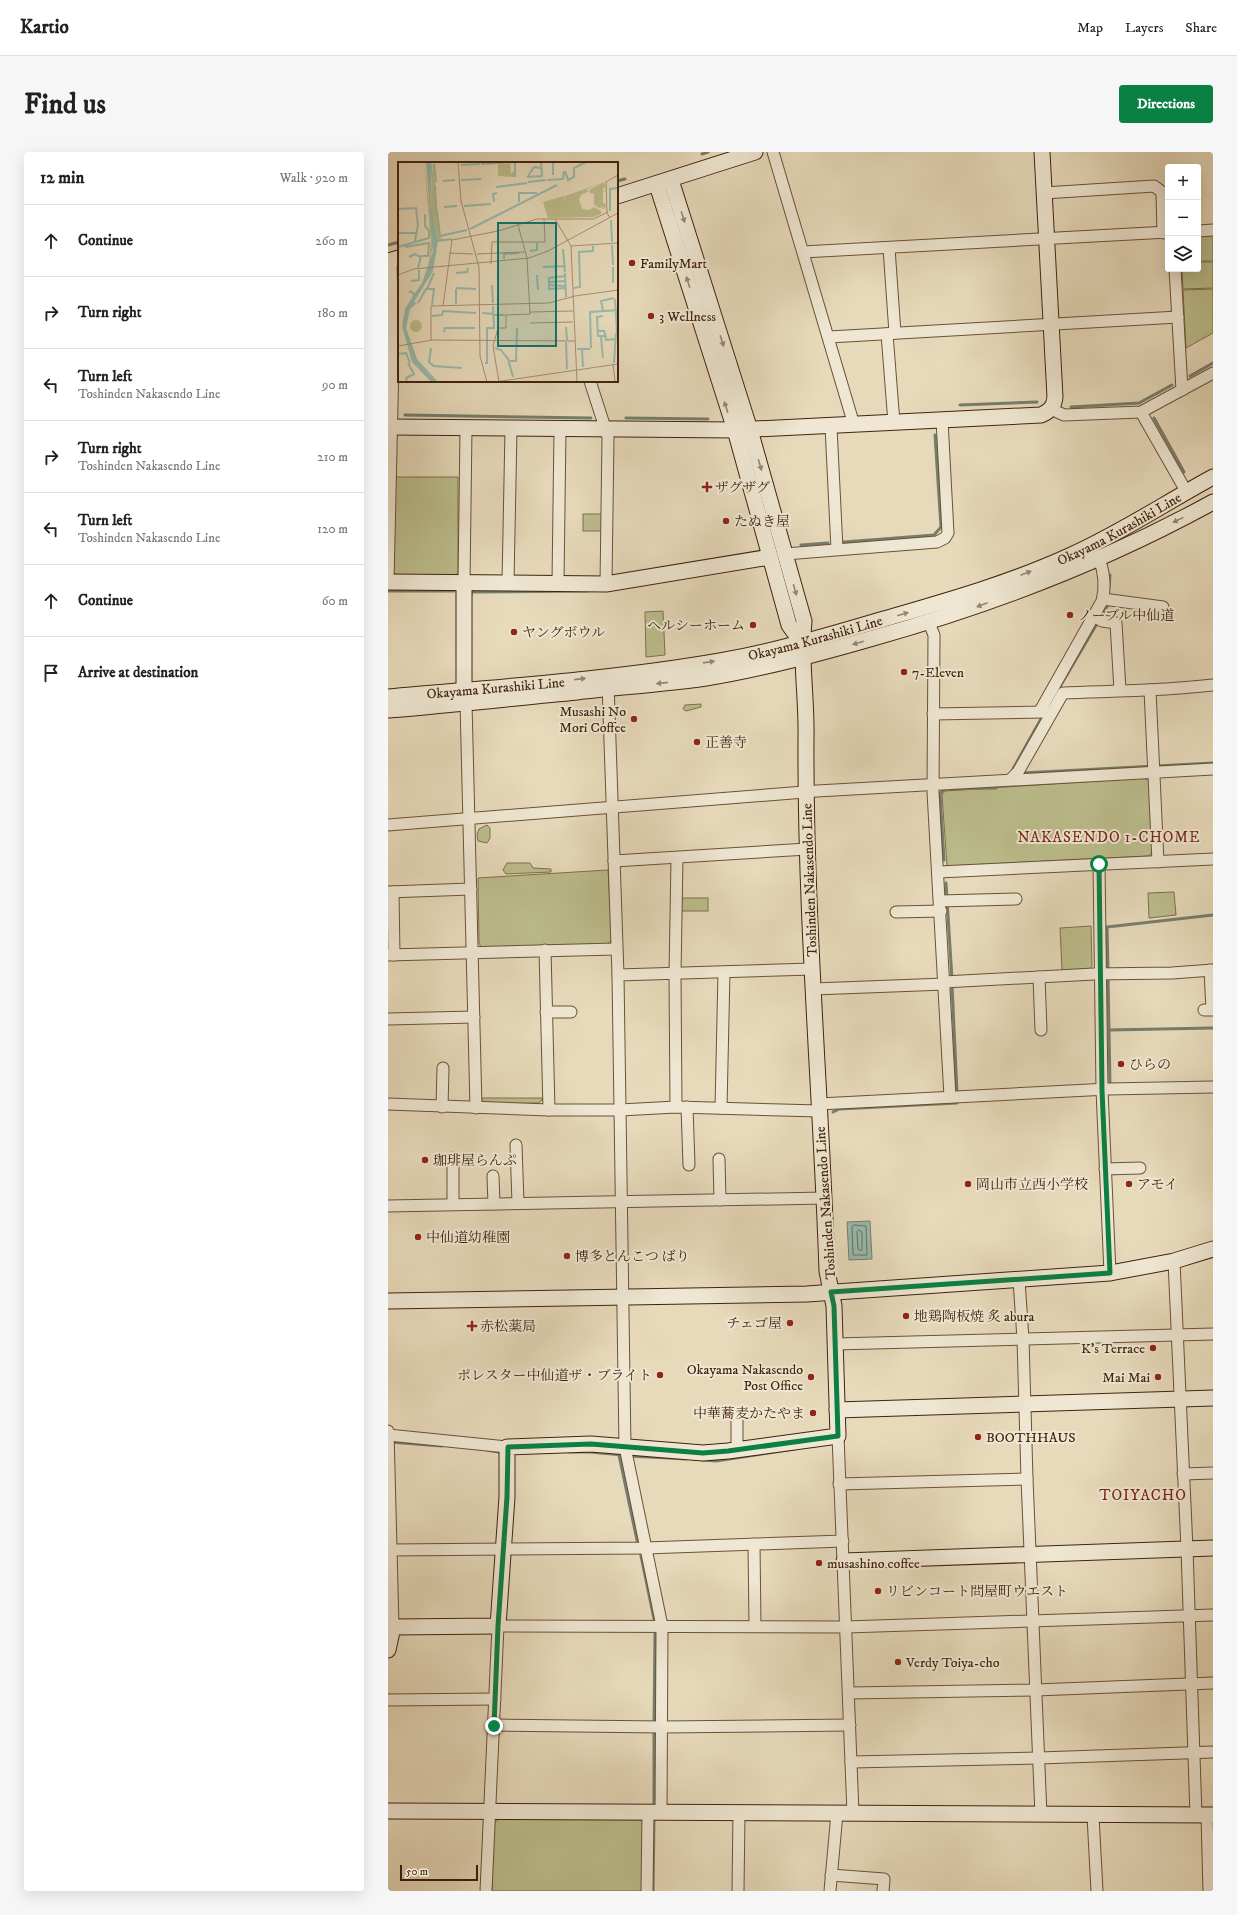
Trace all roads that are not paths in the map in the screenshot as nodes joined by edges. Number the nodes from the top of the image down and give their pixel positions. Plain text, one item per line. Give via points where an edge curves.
1 (755, 152) edge
2 (773, 152) edge
3 (1042, 152) edge
4 (664, 182) junction
5 (1044, 192) junction
6 (618, 196) edge
7 (1201, 230) edge
8 (1213, 230) edge
9 (1165, 232) edge
10 (1047, 239) junction
11 (889, 248) junction
12 (803, 252) junction
13 (393, 260) edge
14 (1175, 272) edge
15 (1178, 317) junction
16 (1051, 324) junction
17 (891, 333) junction
18 (829, 336) junction
19 (396, 337) edge
20 (1213, 373) edge
21 (590, 382) edge
22 (1182, 390) junction
23 (1051, 409) junction
24 (1141, 412) junction
25 (942, 420) junction
26 (894, 423) junction
27 (854, 425) junction
28 (390, 426) edge
29 (831, 427) junction
30 (466, 428) junction
31 (511, 429) junction
32 (560, 429) junction
33 (605, 429) junction
34 (735, 430) junction
35 (750, 430) junction
36 (1213, 476) edge
37 (1186, 491) junction
38 (1213, 502) edge
39 (837, 549) junction
40 (778, 556) junction
41 (1099, 558) junction
42 (388, 582) edge
43 (464, 583) junction
44 (508, 583) junction
45 (558, 583) junction
46 (606, 584) junction
47 (1107, 600) junction
48 (1163, 607) dead end
49 (1098, 619) junction
50 (929, 622) junction
51 (803, 650) junction
52 (608, 682) junction
53 (1213, 685) edge
54 (1120, 690) junction
55 (1150, 690) junction
56 (388, 697) edge
57 (465, 697) junction
58 (388, 710) edge
59 (1040, 711) junction
60 (1052, 712) junction
61 (934, 714) junction
62 (1153, 769) junction
63 (1213, 769) edge
64 (1011, 779) junction
65 (933, 784) junction
66 (806, 792) junction
67 (612, 807) junction
68 (470, 819) junction
69 (388, 825) edge
70 (807, 848) junction
71 (677, 858) junction
72 (1213, 859) edge
73 (614, 861) junction
74 (1158, 862) junction
75 (1099, 864) junction
76 (939, 872) junction
77 (471, 889) junction
78 (390, 892) edge
79 (1016, 899) dead end
80 (944, 904) junction
81 (896, 912) dead end
82 (616, 949) junction
83 (545, 950) junction
84 (472, 952) junction
85 (391, 955) edge
86 (812, 969) junction
87 (724, 972) junction
88 (1211, 972) edge
89 (1106, 973) junction
90 (675, 974) junction
91 (618, 975) junction
92 (1038, 977) junction
93 (948, 982) junction
94 (814, 990) junction
95 (1204, 1010) dead end
96 (546, 1012) junction
97 (571, 1012) dead end
98 (474, 1017) junction
99 (388, 1019) edge
100 (1041, 1030) dead end
101 (443, 1068) dead end
102 (1213, 1088) edge
103 (1102, 1090) junction
104 (950, 1097) junction
105 (442, 1103) junction
106 (388, 1104) edge
107 (681, 1107) junction
108 (476, 1108) junction
109 (720, 1108) junction
110 (819, 1108) junction
111 (549, 1110) junction
112 (620, 1110) junction
113 (516, 1145) dead end
114 (453, 1158) dead end
115 (719, 1159) dead end
116 (689, 1165) dead end
117 (1105, 1168) junction
118 (1140, 1168) dead end
119 (493, 1176) dead end
120 (825, 1198) junction
121 (720, 1200) junction
122 (621, 1201) junction
123 (518, 1203) junction
124 (453, 1204) junction
125 (494, 1204) junction
126 (388, 1206) edge
127 (1213, 1249) edge
128 (1174, 1261) junction
129 (1110, 1273) junction
130 (1019, 1280) junction
131 (831, 1292) junction
132 (622, 1296) junction
133 (388, 1301) edge
134 (1213, 1334) edge
135 (1177, 1335) junction
136 (1023, 1340) junction
137 (835, 1344) junction
138 (1213, 1398) edge
139 (1180, 1399) junction
140 (1024, 1404) junction
141 (837, 1410) junction
142 (737, 1416) dead end
143 (388, 1431) edge
144 (388, 1436) edge
145 (838, 1436) junction
146 (388, 1444) edge
147 (737, 1450) junction
148 (507, 1451) junction
149 (626, 1453) junction
150 (1213, 1473) edge
151 (1183, 1474) junction
152 (1027, 1479) junction
153 (839, 1484) junction
154 (389, 1528) edge
155 (843, 1541) junction
156 (754, 1544) junction
157 (641, 1548) junction
158 (1213, 1548) edge
159 (503, 1549) junction
160 (1187, 1549) junction
161 (391, 1550) junction
162 (1031, 1554) junction
163 (844, 1561) junction
164 (1189, 1615) junction
165 (1213, 1615) edge
166 (1034, 1621) junction
167 (498, 1626) junction
168 (662, 1626) junction
169 (755, 1626) junction
170 (391, 1627) edge
171 (846, 1627) junction
172 (388, 1650) edge
173 (1213, 1683) edge
174 (1192, 1684) junction
175 (1036, 1690) junction
176 (849, 1693) junction
177 (495, 1699) junction
178 (388, 1700) edge
179 (850, 1725) junction
180 (494, 1726) junction
181 (656, 1727) junction
182 (1213, 1752) edge
183 (1194, 1753) junction
184 (1039, 1758) junction
185 (851, 1762) junction
186 (388, 1811) edge
187 (489, 1812) junction
188 (654, 1812) junction
189 (739, 1813) junction
190 (837, 1813) junction
191 (853, 1813) junction
192 (1041, 1815) junction
193 (1205, 1815) edge
194 (1093, 1816) junction
195 (831, 1875) junction
196 (1210, 1890) edge
197 (486, 1891) edge
198 (647, 1891) edge
199 (738, 1891) edge
200 (830, 1891) edge
201 (883, 1891) edge
202 (1097, 1891) edge

1 - 4 street
2 - 12 street
3 - 5 street
4 - 6 street
34 -> 4 street
4 -> 35 street
5 - 9 street via 1154,186 1162,192
5 - 10 street
7 - 8 street
9 - 10 street
10 - 11 street
10 - 16 street
11 - 12 street
11 - 17 street
12 - 18 street
13 - 19 street
14 - 15 street
15 - 16 street
15 - 22 street
16 - 17 street
16 - 23 street via 1055,397
17 - 18 street
17 - 26 street
18 - 27 street
19 - 28 street
20 - 22 street
21 - 33 street
22 - 24 street
23 - 24 street via 1064,415
23 - 25 street via 1041,415
24 - 37 street
25 - 26 street
25 - 39 street via 948,533 945,538 938,542
26 - 27 street
27 - 29 street
28 - 30 street
28 - 42 street
29 - 35 street
29 - 39 street
30 - 31 street
30 - 43 street
31 - 32 street
31 - 44 street
32 - 33 street
32 - 45 street
33 - 34 street
33 - 46 street via 608,437
34 - 35 street
34 - 40 street
35 -> 40 street
36 - 37 street, Okayama Kurashiki Line
51 -> 37 street, Okayama Kurashiki Line via 1032,571 1093,545
38 -> 41 street, Okayama Kurashiki Line
39 - 40 street
40 - 46 street
40 - 51 street via 789,625
41 - 47 street
41 -> 50 street, Okayama Kurashiki Line via 974,608
42 - 43 street
43 - 44 street
43 - 57 street
44 - 45 street
45 - 46 street
47 - 48 street
47 - 49 street
49 - 54 street via 1116,623
49 - 59 street
50 -> 51 street, Okayama Kurashiki Line
50 - 61 street via 934,635
51 - 52 street, Okayama Kurashiki Line via 706,678
51 - 66 street, Toshinden Nakasendo Line
52 - 57 street, Okayama Kurashiki Line
52 - 67 street
53 - 55 street via 1179,690
54 - 55 street
54 - 60 street via 1063,693
55 - 62 street
56 - 57 street, Okayama Kurashiki Line
57 - 58 street, Okayama Kurashiki Line
57 - 68 street
59 - 60 street
59 - 61 street
60 - 64 street via 1018,772
61 - 65 street
62 - 63 street
62 - 64 street
62 - 74 street
64 - 65 street
65 - 66 street
65 - 76 street
66 - 67 street
66 - 70 street, Toshinden Nakasendo Line
67 - 68 street
67 - 73 street
68 - 69 street
68 - 77 street
70 - 71 street
70 - 86 street, Toshinden Nakasendo Line
71 - 73 street
71 - 90 street
72 - 74 street
73 - 82 street
74 - 75 street
75 - 76 street
75 - 89 street
76 - 80 street
77 - 78 street
77 - 84 street
78 - 85 street
79 - 80 street
80 - 81 street
80 - 93 street
82 - 83 street
82 - 91 street
83 - 84 street
83 - 96 street
84 - 85 street
84 - 98 street
86 - 87 street
86 - 94 street, Toshinden Nakasendo Line
87 - 90 street
87 - 109 street
88 - 89 street
88 - 95 street via 1212,1010
89 - 92 street
89 - 103 street
90 - 91 street
90 - 107 street
91 - 112 street
92 - 93 street
92 - 100 street
93 - 94 street
93 - 104 street
94 - 110 street, Toshinden Nakasendo Line
96 - 97 street
96 - 111 street
98 - 99 street
98 - 108 street
101 - 105 street
102 - 103 street
103 - 104 street
103 - 117 street
104 - 110 street
105 - 106 street
105 - 108 street
107 - 109 street
107 - 112 street
107 - 116 street
108 - 111 street
109 - 110 street
110 - 120 street, Toshinden Nakasendo Line
111 - 112 street
112 - 122 street
113 - 123 street
114 - 124 street
115 - 121 street
117 - 118 street
117 - 129 street
119 - 125 street
120 - 121 street
120 - 131 street, Toshinden Nakasendo Line via 827,1271
121 - 122 street
122 - 123 street
122 - 132 street
123 - 125 street
124 - 125 street
124 - 126 street
127 - 128 street
128 - 129 street
128 - 135 street
129 - 130 street
130 - 131 street
130 - 136 street
131 - 132 street
131 - 137 street, Toshinden Nakasendo Line
132 - 133 street
132 - 149 street
134 - 135 street
135 - 136 street
135 - 139 street
136 - 137 street
136 - 140 street
137 - 141 street, Toshinden Nakasendo Line
138 - 139 street
139 - 140 street
139 - 151 street
140 - 141 street
140 - 152 street
141 - 145 street, Toshinden Nakasendo Line
142 - 147 street
143 - 144 street
144 - 146 street
144 - 148 street
145 - 147 street
145 - 153 street
146 - 154 street
147 - 149 street via 703,1453
148 - 149 street via 591,1444
148 - 159 street
149 - 157 street
150 - 151 street
151 - 160 street
152 - 153 street
152 - 162 street
153 - 155 street
154 - 161 street
155 - 156 street
155 - 163 street
156 - 157 street
156 - 169 street
157 - 159 street
157 - 168 street
158 - 160 street
159 - 161 street
159 - 167 street
160 - 162 street
160 - 164 street
161 - 170 street
162 - 163 street
162 - 166 street
163 - 171 street
164 - 165 street
164 - 166 street
164 - 174 street
166 - 171 street
166 - 175 street
167 - 168 street
167 - 170 street
167 - 177 street
168 - 169 street
168 - 181 street
169 - 171 street
170 - 172 street
171 - 176 street
173 - 174 street
174 - 175 street
174 - 183 street
175 - 176 street
175 - 184 street
176 - 179 street
177 - 178 street
177 - 180 street
179 - 181 street
179 - 185 street
180 - 181 street
180 - 187 street
181 - 188 street
182 - 183 street
183 - 184 street
183 - 193 street
184 - 185 street
184 - 192 street
185 - 191 street
186 - 187 street
187 - 188 street
187 - 197 street
188 - 189 street
188 - 198 street
189 - 190 street
189 - 199 street
190 - 191 street
190 - 195 street
191 - 192 street
192 - 194 street
193 - 194 street
193 - 196 street
194 - 202 street
195 - 200 street
195 - 201 street via 884,1879

